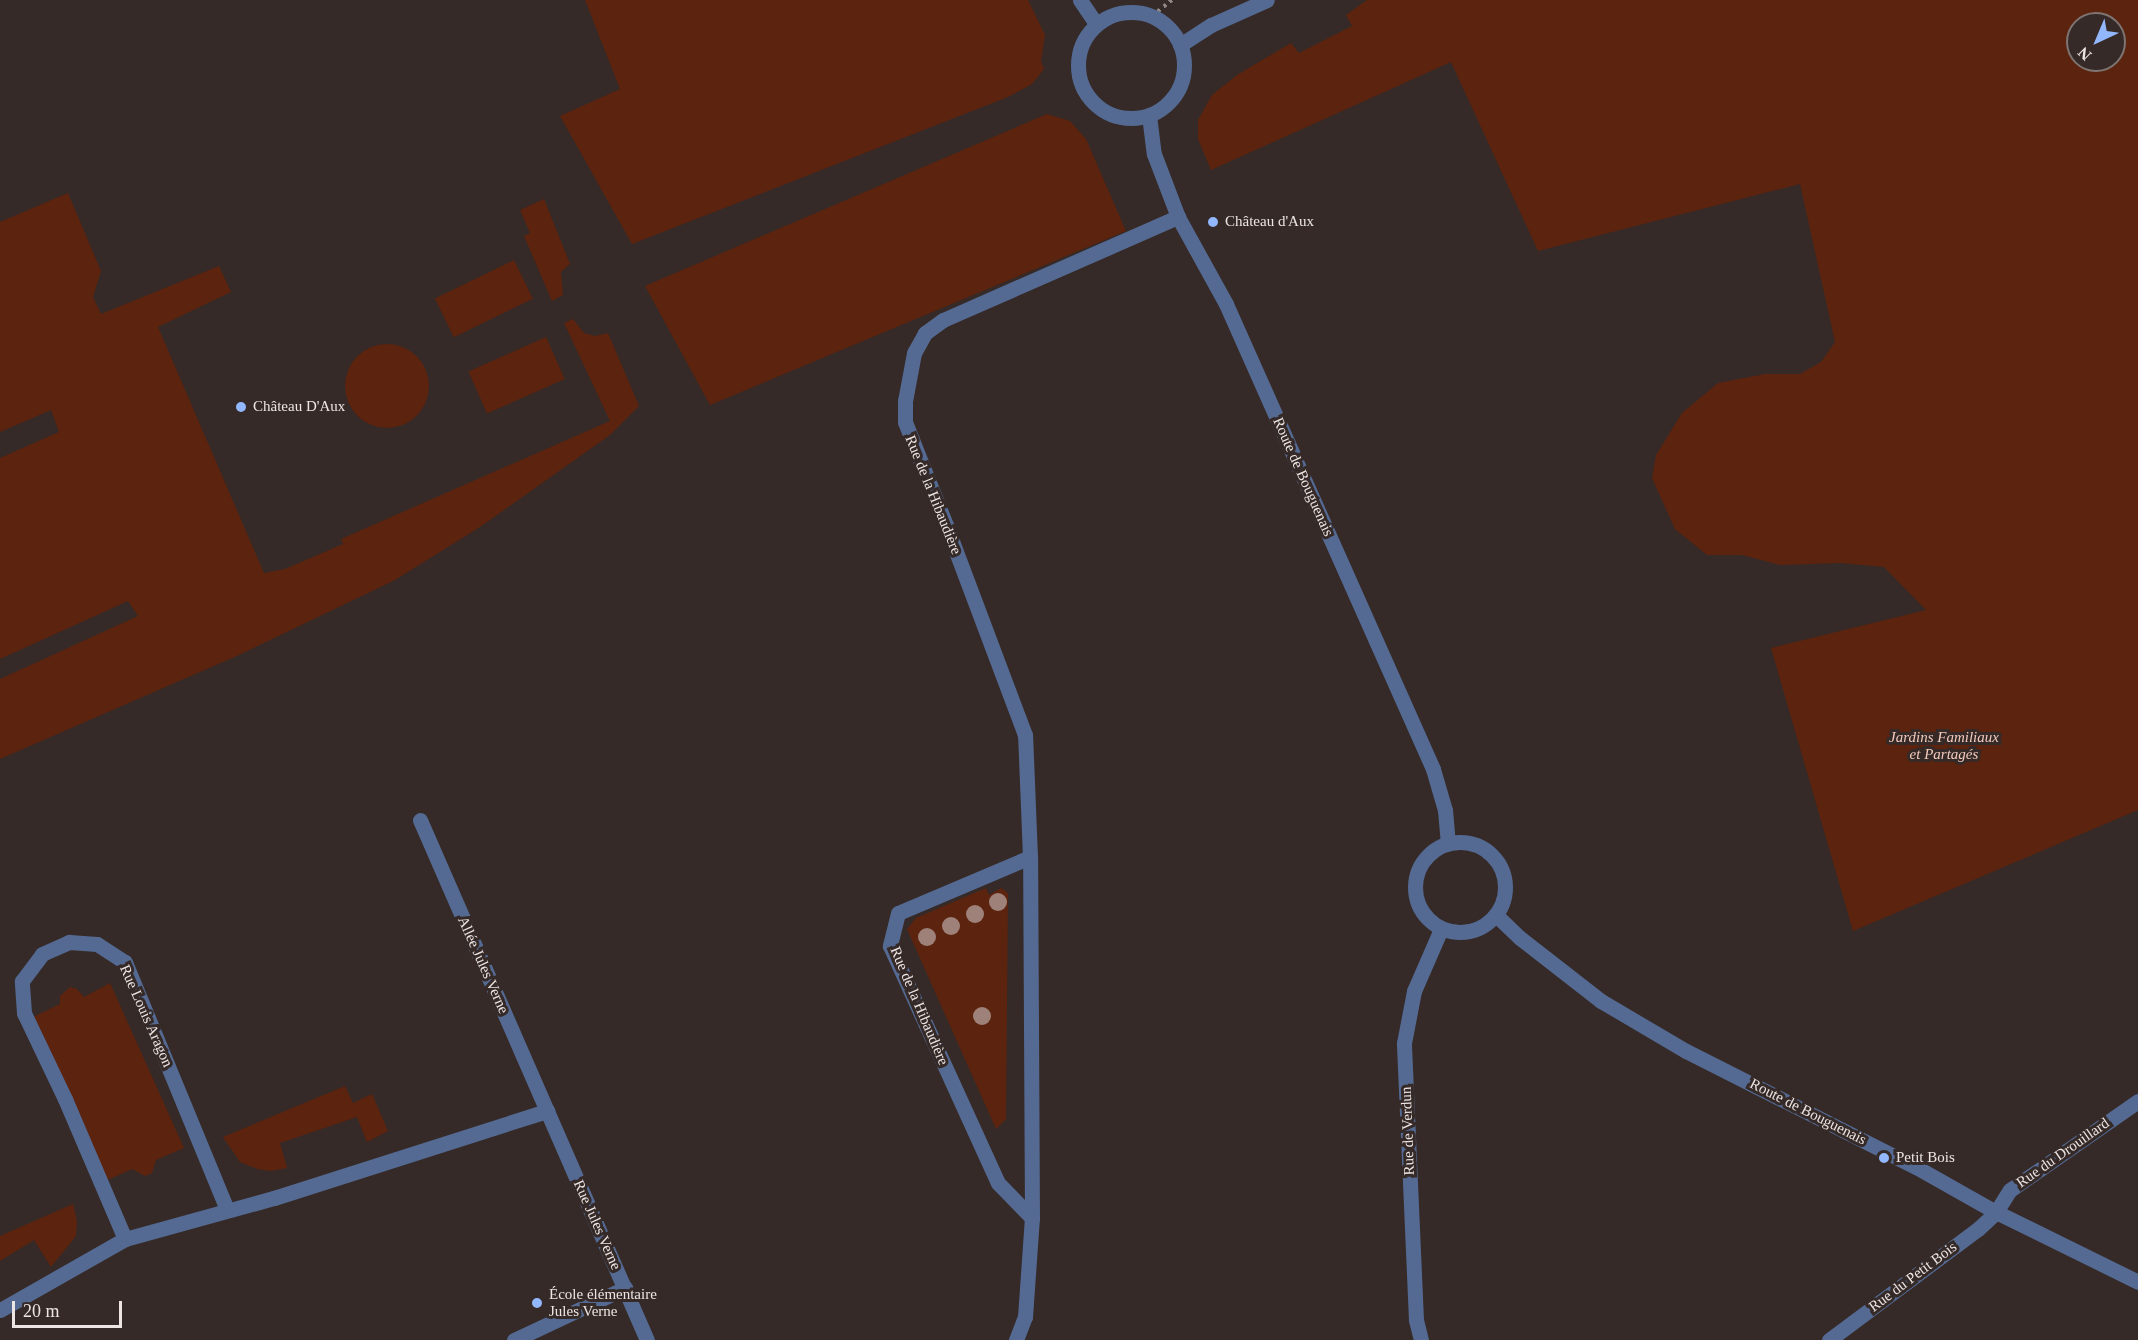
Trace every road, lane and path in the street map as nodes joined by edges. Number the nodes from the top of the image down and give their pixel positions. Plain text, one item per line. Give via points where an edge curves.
1 (1080, 0) edge
2 (1172, 0) edge
3 (1267, 0) edge
4 (1152, 16) junction
5 (1096, 24) junction
6 (1180, 45) junction
7 (1149, 115) junction
8 (1178, 217) junction
9 (420, 820) dead end
10 (1448, 843) junction
11 (1030, 856) junction
12 (1496, 915) junction
13 (1441, 929) junction
14 (2138, 1101) edge
15 (547, 1111) junction
16 (227, 1209) junction
17 (1996, 1212) junction
18 (1032, 1218) junction
19 (125, 1239) junction
20 (2138, 1282) edge
21 (625, 1288) junction
22 (0, 1310) edge
23 (514, 1340) edge
24 (647, 1340) edge
25 (1016, 1340) edge
26 (1421, 1340) edge
27 (1829, 1340) edge

1 - 5 street
2 - 4 path
3 - 6 street via 1211,25
4 - 5 street via 1122,13
4 - 6 street via 1169,28
5 - 7 street via 1082,44 1078,60 1082,86 1093,101 1114,116
6 - 7 street via 1182,81 1166,104
7 - 8 street, Route de Bouguenais via 1154,154
8 - 10 street, Route de Bouguenais via 1226,304 1432,769 1445,810
8 - 11 street, Rue de la Hibaudière via 943,320 925,333 914,353 904,422 1024,735
9 - 15 street, Allée Jules Verne
10 - 12 street via 1473,843 1489,852 1500,865 1504,899
10 - 13 street via 1422,861 1414,879 1416,899 1425,917
11 - 18 street, Rue de la Hibaudière
11 - 18 street, Rue de la Hibaudière via 898,913 890,945 998,1183
12 - 13 street via 1471,932
12 - 17 street, Route de Bouguenais via 1601,1001 1686,1051 1916,1167
13 - 26 street, Rue de Verdun via 1414,991 1404,1043 1416,1320
14 - 17 street, Rue du Drouillard via 2010,1190
15 - 16 street via 274,1198
15 - 21 street, Rue Jules Verne
16 - 19 street
16 - 19 street, Rue Louis Aragon via 125,962 98,944 69,942 42,954 22,981 24,1013
17 - 20 street, Route de Bouguenais
17 - 27 street, Rue du Petit Bois
18 - 25 street, Rue de la Hibaudière via 1026,1317
19 - 22 street
21 - 23 street
21 - 24 street, Rue Jules Verne

